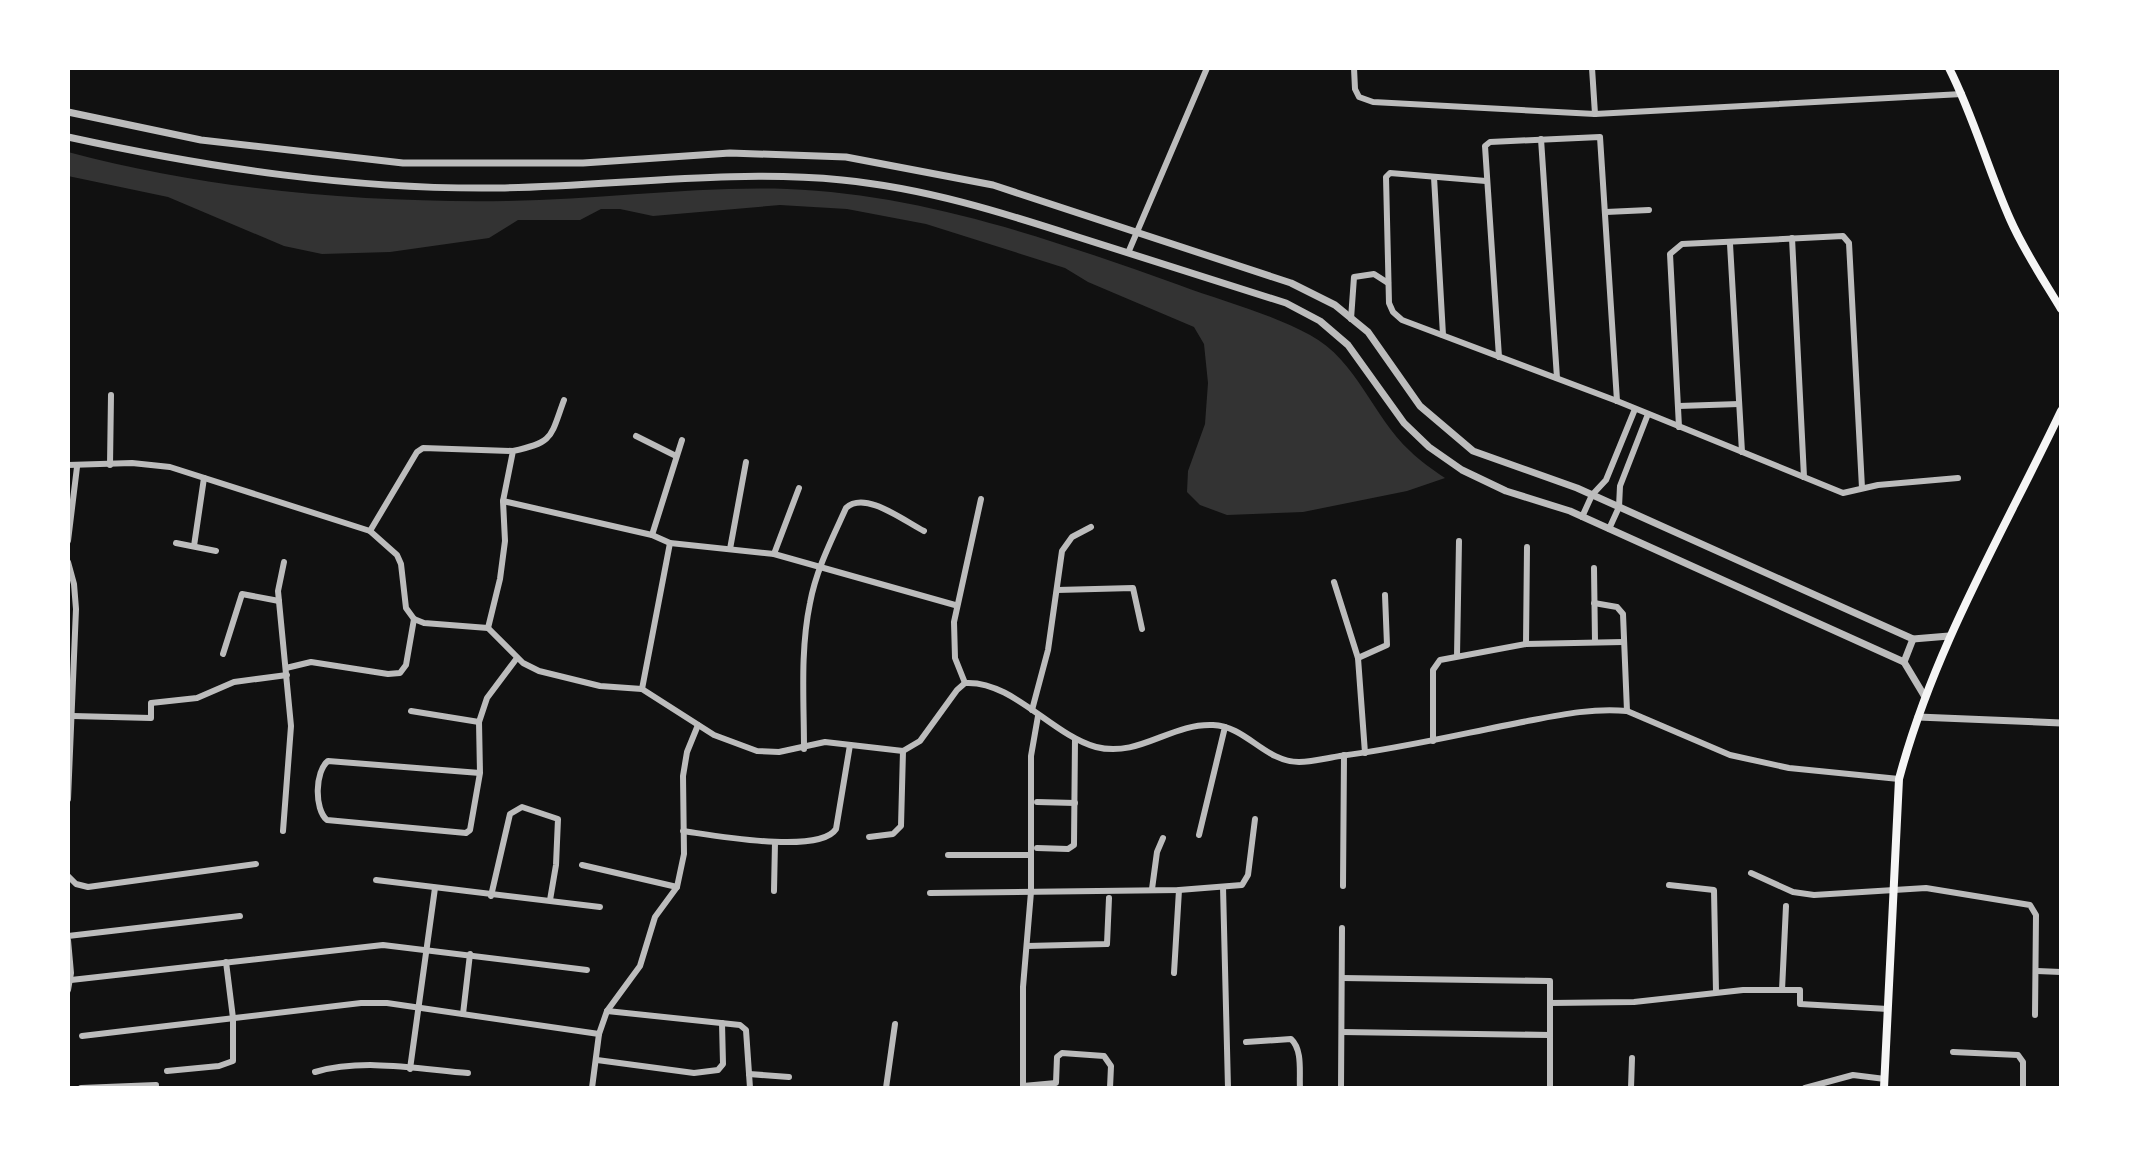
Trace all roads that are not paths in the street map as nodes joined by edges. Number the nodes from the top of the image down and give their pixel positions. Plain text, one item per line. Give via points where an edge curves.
1 (1207, 68) edge
2 (1354, 68) edge
3 (1592, 68) edge
4 (1949, 68) edge
5 (1962, 94) junction
6 (68, 112) edge
7 (1595, 114) junction
8 (68, 137) edge
9 (1541, 139) junction
10 (1434, 177) junction
11 (1486, 181) junction
12 (1649, 210) dead end
13 (1606, 212) junction
14 (1135, 233) junction
15 (1792, 238) junction
16 (1730, 244) junction
17 (1128, 253) junction
18 (1388, 283) junction
19 (2061, 309) edge
20 (1351, 318) junction
21 (1443, 335) junction
22 (1499, 357) junction
23 (1556, 378) junction
24 (111, 395) dead end
25 (564, 400) dead end
26 (1617, 401) junction
27 (1739, 404) junction
28 (1679, 406) junction
29 (1635, 409) junction
30 (2061, 411) edge
31 (1648, 414) junction
32 (1679, 427) junction
33 (636, 436) dead end
34 (682, 439) dead end
35 (513, 451) junction
36 (1742, 452) junction
37 (677, 456) junction
38 (746, 462) dead end
39 (110, 465) junction
40 (68, 466) edge
41 (77, 467) junction
42 (1804, 477) junction
43 (204, 478) junction
44 (1958, 478) dead end
45 (1606, 480) junction
46 (1620, 486) junction
47 (800, 488) dead end
48 (1862, 488) junction
49 (1592, 495) junction
50 (981, 499) dead end
51 (503, 501) junction
52 (1619, 507) junction
53 (1582, 517) junction
54 (1091, 527) dead end
55 (1609, 529) junction
56 (370, 531) junction
57 (923, 531) dead end
58 (652, 535) junction
59 (68, 541) edge
60 (1459, 541) dead end
61 (176, 543) dead end
62 (670, 544) junction
63 (194, 546) junction
64 (1527, 547) dead end
65 (730, 549) junction
66 (216, 551) dead end
67 (774, 555) junction
68 (68, 562) edge
69 (284, 562) dead end
70 (1594, 568) dead end
71 (819, 569) junction
72 (1334, 582) dead end
73 (1057, 590) junction
74 (1385, 595) dead end
75 (279, 601) junction
76 (1594, 603) junction
77 (955, 605) junction
78 (72, 614) edge
79 (414, 619) junction
80 (488, 628) junction
81 (1142, 629) dead end
82 (1949, 636) junction
83 (1913, 639) junction
84 (1595, 642) junction
85 (1623, 642) junction
86 (1526, 644) junction
87 (223, 654) dead end
88 (1457, 656) junction
89 (517, 658) junction
90 (1358, 658) junction
91 (1904, 662) junction
92 (287, 672) junction
93 (965, 683) junction
94 (70, 689) edge
95 (642, 689) junction
96 (1925, 697) junction
97 (1032, 710) junction
98 (1627, 710) junction
99 (411, 711) dead end
100 (73, 716) junction
101 (1038, 716) junction
102 (1918, 717) junction
103 (479, 722) junction
104 (2061, 723) edge
105 (698, 725) junction
106 (1225, 727) junction
107 (1075, 739) junction
108 (1433, 741) junction
109 (850, 745) junction
110 (804, 749) junction
111 (903, 751) junction
112 (1365, 753) junction
113 (1344, 755) junction
114 (480, 773) junction
115 (1899, 779) junction
116 (68, 799) edge
117 (1037, 802) dead end
118 (1075, 803) junction
119 (1255, 819) dead end
120 (283, 831) dead end
121 (683, 831) junction
122 (1199, 835) dead end
123 (869, 837) dead end
124 (1163, 838) dead end
125 (775, 842) junction
126 (1037, 848) dead end
127 (948, 855) dead end
128 (1029, 855) junction
129 (256, 864) dead end
130 (582, 865) dead end
131 (1751, 873) dead end
132 (68, 876) edge
133 (376, 880) dead end
134 (1669, 885) dead end
135 (1343, 886) dead end
136 (677, 887) junction
137 (1223, 887) junction
138 (435, 888) junction
139 (1152, 890) junction
140 (1179, 890) junction
141 (1894, 890) junction
142 (775, 891) dead end
143 (1031, 892) junction
144 (930, 893) dead end
145 (491, 896) junction
146 (1109, 898) dead end
147 (550, 900) junction
148 (1786, 906) dead end
149 (600, 907) dead end
150 (240, 916) dead end
151 (1342, 928) dead end
152 (68, 938) edge
153 (1027, 946) junction
154 (427, 948) junction
155 (470, 954) junction
156 (69, 959) edge
157 (226, 962) junction
158 (587, 970) dead end
159 (2037, 971) junction
160 (2061, 972) edge
161 (1174, 973) dead end
162 (1342, 978) junction
163 (71, 981) junction
164 (68, 990) edge
165 (1782, 990) junction
166 (1716, 992) junction
167 (1550, 1003) junction
168 (418, 1008) junction
169 (1888, 1009) junction
170 (607, 1011) junction
171 (463, 1014) junction
172 (2035, 1015) dead end
173 (233, 1018) junction
174 (722, 1023) junction
175 (895, 1024) dead end
176 (1342, 1031) junction
177 (599, 1034) junction
178 (1550, 1035) junction
179 (82, 1036) dead end
180 (1246, 1042) dead end
181 (1953, 1052) dead end
182 (1632, 1058) dead end
183 (597, 1060) junction
184 (410, 1069) junction
185 (167, 1071) dead end
186 (315, 1072) dead end
187 (468, 1073) dead end
188 (749, 1074) junction
189 (789, 1077) dead end
190 (1884, 1083) edge
191 (156, 1085) dead end
192 (1023, 1087) edge
193 (81, 1088) edge
194 (592, 1088) edge
195 (750, 1088) edge
196 (886, 1088) edge
197 (1110, 1088) edge
198 (1228, 1088) edge
199 (1300, 1088) edge
200 (1341, 1088) edge
201 (1550, 1088) edge
202 (1631, 1088) edge
203 (1805, 1088) edge
204 (2023, 1088) edge

1 - 14 street
2 - 7 street via 1359,97 1373,102
3 - 7 street
4 - 5 main road
5 - 7 street
5 - 19 main road via 2025,252
6 - 14 street via 201,140 403,163 583,163 730,153 846,157 993,185
8 - 17 street via 204,165 404,185 498,188 770,175 845,180 986,208
9 - 11 street via 1490,142 1484,155
9 - 13 street via 1600,137
9 - 23 street
10 - 11 street
10 - 18 street via 1390,173 1386,177
10 - 21 street
11 - 22 street
12 - 13 street
13 - 26 street
14 - 17 street
14 - 20 street via 1292,283
15 - 16 street
15 - 42 street
15 - 48 street via 1843,236 1849,243
16 - 27 street
16 - 28 street via 1682,244 1670,254
17 - 53 street via 1286,303 1320,321 1348,345 1404,423 1429,447 1462,470 1506,491
18 - 20 street via 1374,274 1354,277
18 - 21 street via 1393,312 1402,320
20 - 49 street via 1368,332 1420,406 1473,452
21 - 22 street
22 - 23 street
23 - 26 street
24 - 39 street
25 - 35 street via 551,436 541,445
26 - 29 street
27 - 28 street
27 - 36 street
28 - 32 street
29 - 31 street
29 - 45 street
30 - 82 main road
31 - 32 street
31 - 46 street
32 - 36 street
33 - 37 street
34 - 37 street
35 - 51 street
35 - 56 street via 423,448
36 - 42 street
37 - 58 street
38 - 65 street
39 - 41 street
39 - 43 street via 170,467
40 - 41 street
41 - 59 street
42 - 48 street via 1843,493
43 - 56 street
43 - 63 street
44 - 48 street
45 - 46 street
45 - 49 street
46 - 52 street
47 - 67 street
49 - 52 street
49 - 53 street
50 - 77 street
51 - 58 street
51 - 80 street via 505,541
52 - 55 street
52 - 83 street
53 - 55 street
54 - 73 street via 1066,544
55 - 91 street
56 - 79 street via 397,555 406,608
57 - 71 street via 858,500 846,508
58 - 62 street
60 - 88 street
61 - 63 street
62 - 65 street
62 - 95 street
63 - 66 street
64 - 86 street
65 - 67 street
67 - 71 street
68 - 78 street via 75,584
69 - 75 street
70 - 76 street
71 - 77 street
71 - 110 street via 805,641
72 - 90 street
73 - 81 street via 1133,587
73 - 97 street
74 - 90 street via 1387,645
75 - 87 street via 242,594
75 - 92 street
76 - 84 street
76 - 85 street via 1622,610
77 - 93 street via 954,648
78 - 94 street
79 - 80 street
79 - 92 street via 406,665 400,673 311,662
80 - 89 street
82 - 83 street
82 - 96 main road
83 - 91 street
84 - 85 street
84 - 86 street
85 - 98 street
86 - 88 street
88 - 108 street via 1440,660 1433,670
89 - 95 street via 564,678
89 - 103 street via 487,698
90 - 112 street
91 - 96 street
92 - 100 street via 234,682 197,698 151,703 151,718
92 - 120 street via 291,726
93 - 97 street via 985,685
93 - 111 street via 920,741
94 - 100 street
95 - 105 street
96 - 102 main road
97 - 101 street
98 - 108 street via 1567,714
98 - 115 street via 1730,755 1789,768
99 - 103 street
100 - 116 street
101 - 107 street
101 - 128 street via 1031,756
102 - 104 street
102 - 115 main road
103 - 114 street
105 - 110 street via 757,751
105 - 121 street via 683,776
106 - 107 street via 1193,725 1112,751
106 - 113 street via 1284,760 1303,762
106 - 122 street
107 - 118 street
108 - 112 street
109 - 110 street via 825,742
109 - 111 street
109 - 125 street via 836,829 824,838
111 - 123 street via 901,826 893,834
112 - 113 street
113 - 135 street
114 - 114 street via 466,833 327,820 319,809 320,772 328,761
115 - 141 main road
117 - 118 street
118 - 126 street via 1073,847
119 - 137 street via 1247,879 1242,885
121 - 125 street
121 - 136 street
124 - 139 street
125 - 142 street
127 - 128 street
128 - 143 street
129 - 132 street via 88,887 75,884
130 - 136 street
131 - 141 street via 1793,892 1814,895
133 - 138 street
134 - 166 street via 1714,890
136 - 170 street via 655,917 640,966
137 - 140 street
137 - 198 street
138 - 145 street
138 - 154 street
139 - 140 street
139 - 143 street
140 - 161 street
141 - 159 street via 1926,888 2030,905 2036,915
141 - 169 main road
143 - 144 street
143 - 153 street
145 - 147 street
145 - 147 street via 510,814 522,807 558,819
146 - 153 street via 1107,944
147 - 149 street
148 - 165 street
150 - 152 street
151 - 162 street
152 - 156 street
153 - 192 street
154 - 155 street
154 - 157 street via 338,948
154 - 168 street
155 - 158 street
155 - 171 street
156 - 163 street
157 - 163 street
157 - 173 street
159 - 160 street
159 - 172 street
162 - 167 street via 1550,981
162 - 176 street
163 - 164 street
165 - 166 street
165 - 169 street via 1800,990 1800,1004
166 - 167 street via 1634,1002
167 - 178 street
168 - 171 street
168 - 173 street via 361,1003
168 - 184 street
169 - 190 main road
170 - 174 street
170 - 177 street
171 - 177 street
173 - 179 street
173 - 185 street via 235,1056 230,1064
174 - 183 street via 723,1064 718,1070 694,1073
174 - 188 street via 746,1030
175 - 196 street
176 - 178 street
176 - 200 street
177 - 183 street
178 - 201 street
180 - 199 street via 1291,1039 1297,1044
181 - 204 street via 2018,1055 2023,1062
182 - 202 street
183 - 194 street
184 - 186 street via 365,1066
184 - 187 street
188 - 189 street
188 - 195 street
190 - 203 street via 1853,1075
191 - 193 street
192 - 197 street via 1056,1083 1057,1058 1063,1053 1104,1056 1111,1066

